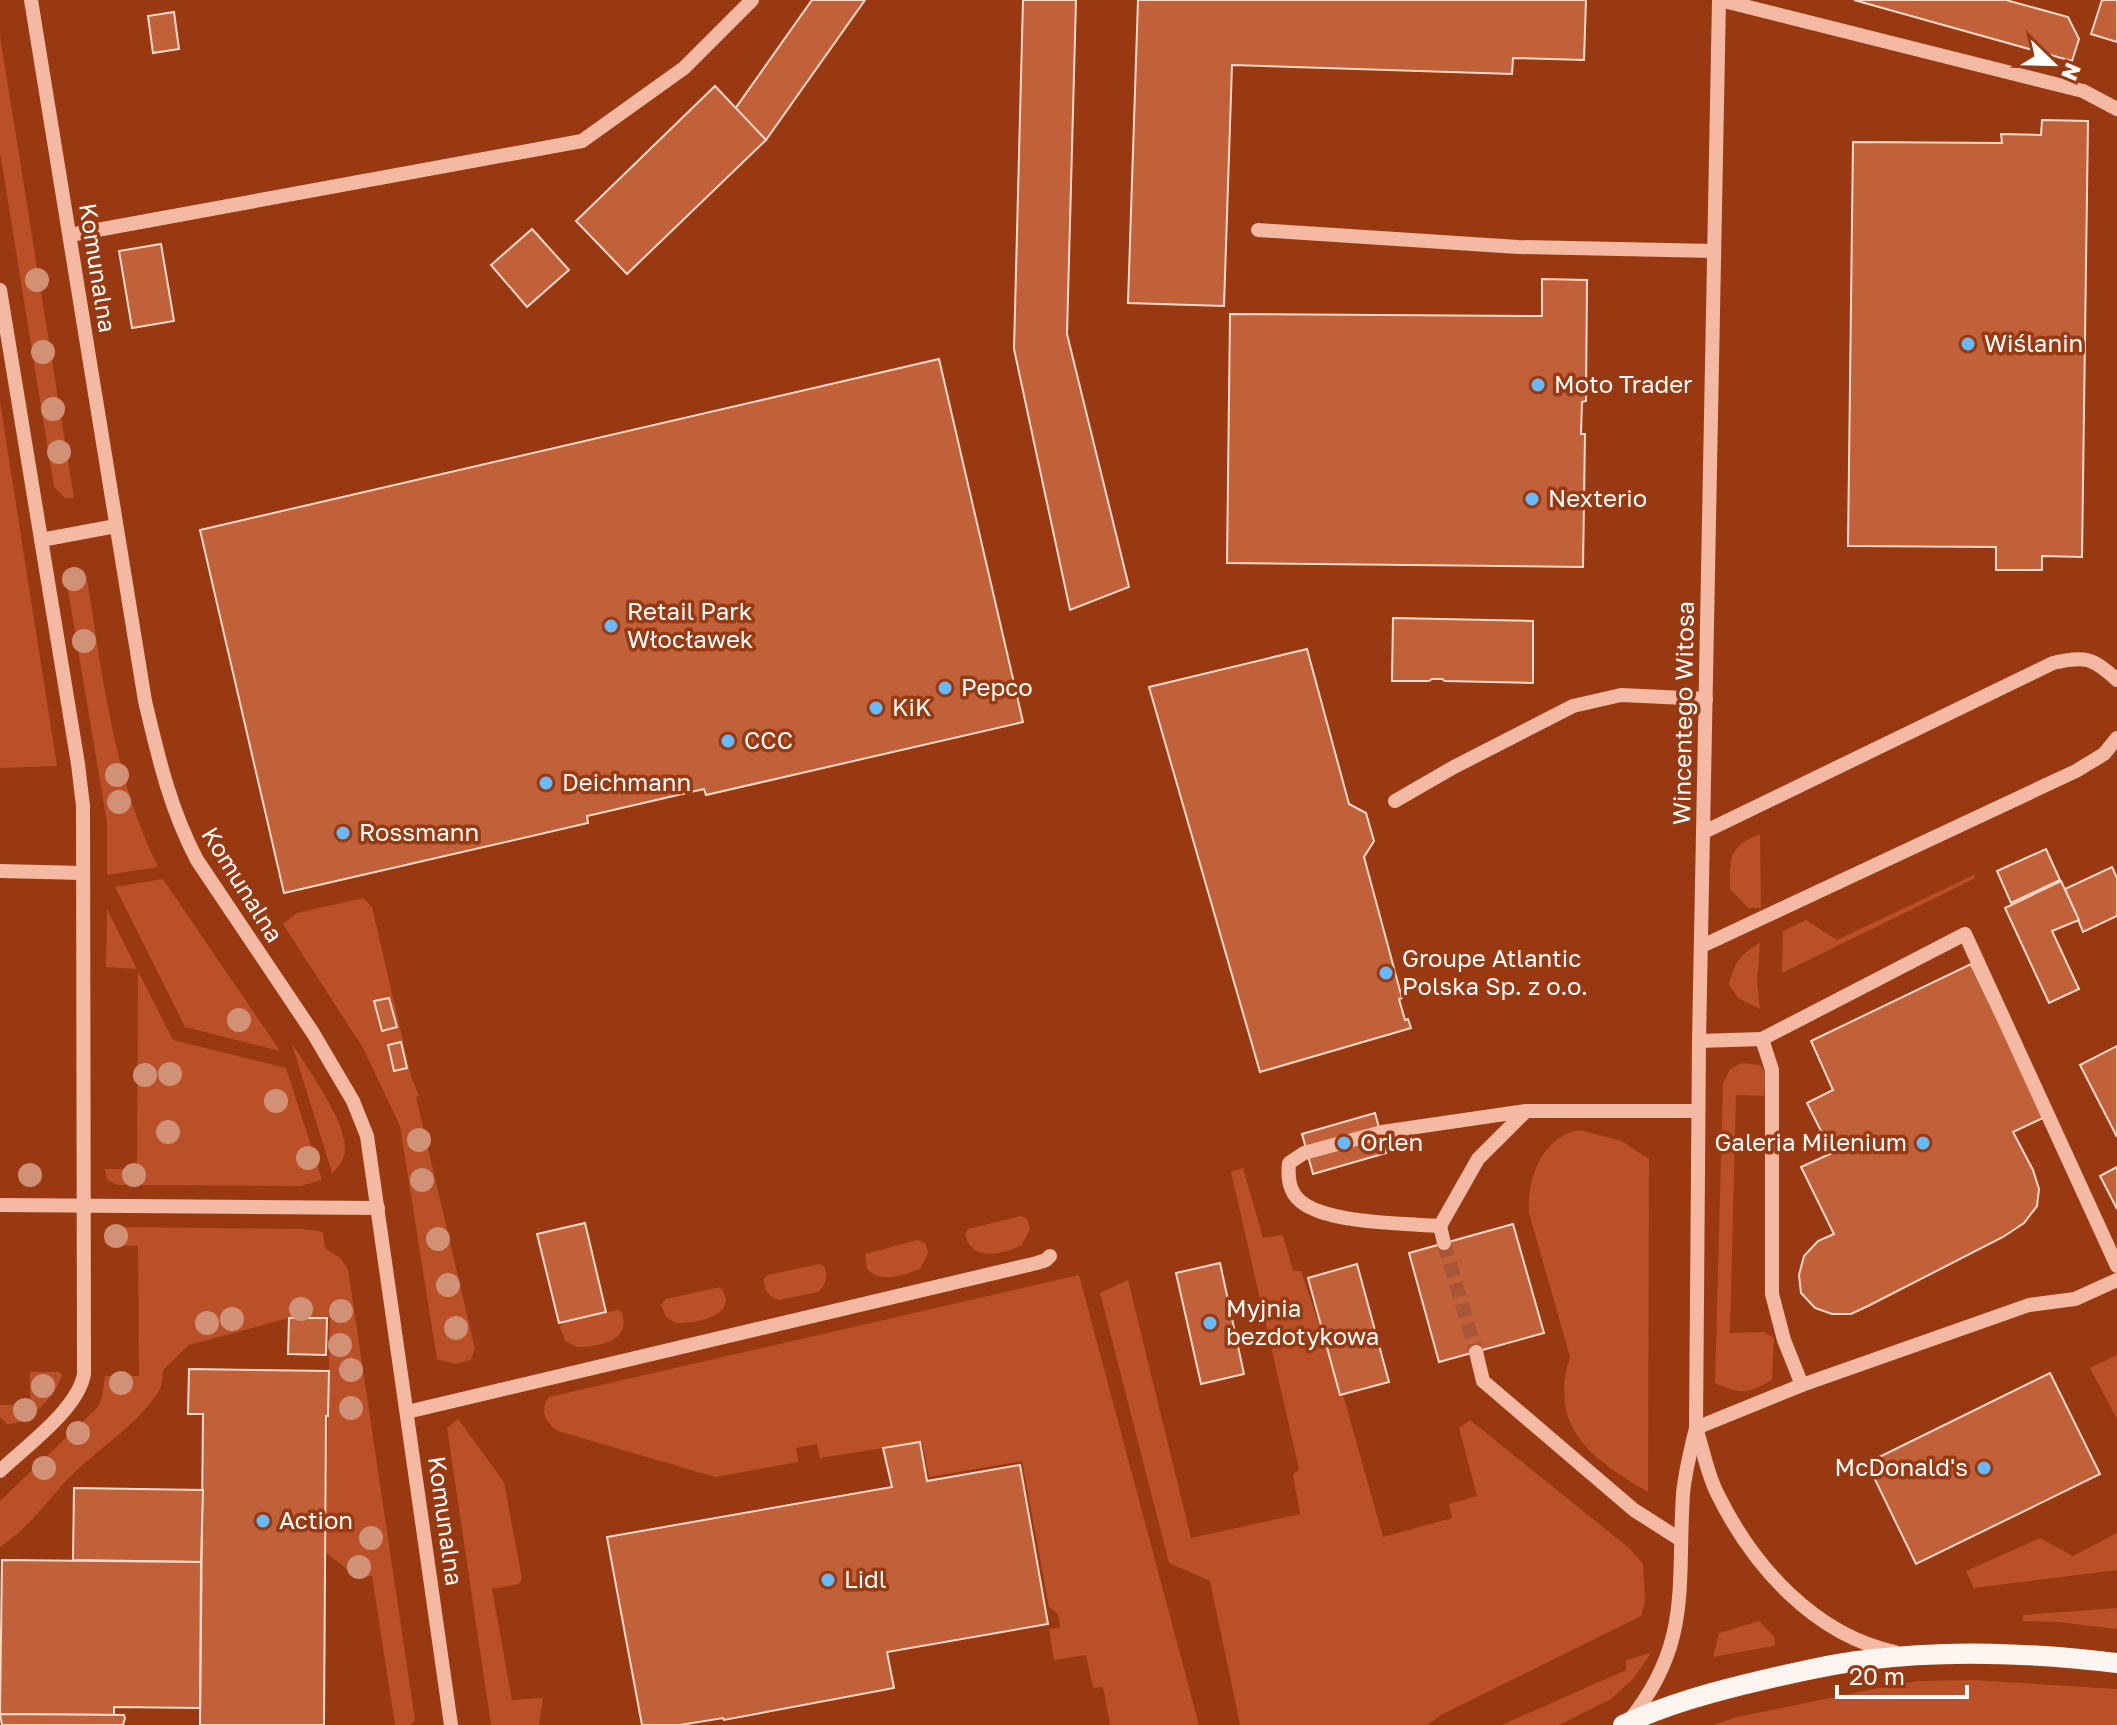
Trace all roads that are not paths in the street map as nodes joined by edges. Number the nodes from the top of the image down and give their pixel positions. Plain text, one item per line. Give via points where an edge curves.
1 (31, 0) edge
2 (752, 0) edge
3 (1720, 0) edge
4 (2117, 109) edge
5 (1258, 230) dead end
6 (70, 235) junction
7 (1714, 251) junction
8 (0, 290) edge
9 (116, 526) junction
10 (41, 540) junction
11 (2117, 680) edge
12 (1706, 699) junction
13 (2117, 738) edge
14 (1395, 801) dead end
15 (1704, 832) junction
16 (0, 871) edge
17 (83, 873) junction
18 (1702, 946) junction
19 (1762, 1039) junction
20 (1699, 1041) junction
21 (1526, 1111) junction
22 (1698, 1111) junction
23 (0, 1205) edge
24 (84, 1205) junction
25 (378, 1208) junction
26 (1440, 1226) junction
27 (1444, 1243) tunnel mouth
28 (1050, 1256) dead end
29 (2117, 1266) edge
30 (2117, 1280) edge
31 (1476, 1352) tunnel mouth
32 (1802, 1385) junction
33 (407, 1412) junction
34 (1696, 1428) junction
35 (0, 1471) edge
36 (1681, 1540) junction
37 (1911, 1655) junction
38 (2117, 1663) edge
39 (1625, 1724) edge
40 (451, 1725) edge

1 - 6 street, Komunalna
2 - 6 street via 684,68 582,141
3 - 4 street via 2083,91
3 - 7 street, Wincentego Witosa
5 - 7 street via 1518,247
6 - 9 street, Komunalna
7 - 12 street, Wincentego Witosa
8 - 10 street
9 - 10 street
9 - 25 street, Komunalna via 145,701 174,810 209,881 313,1033 357,1110 367,1136
10 - 17 street via 78,764
11 - 15 street via 2080,657 2053,663
12 - 14 street via 1621,695 1573,706
12 - 15 street, Wincentego Witosa
13 - 18 street via 2104,754 2076,771
15 - 18 street, Wincentego Witosa
16 - 17 street
17 - 24 street
18 - 20 street, Wincentego Witosa
19 - 20 street
19 - 29 street via 1965,934
19 - 32 street via 1772,1070 1772,1294
20 - 22 street, Wincentego Witosa
21 - 22 street
21 - 26 street via 1478,1159
21 - 26 street via 1382,1132 1304,1153 1289,1163 1295,1196 1314,1210
22 - 34 street, Wincentego Witosa
23 - 24 street
24 - 25 street
24 - 35 street via 82,1385
25 - 33 street, Komunalna
26 - 27 street
28 - 33 street
30 - 32 street via 2075,1299 2029,1305
31 - 36 street via 1483,1381 1634,1510
32 - 34 street
33 - 40 street, Komunalna
34 - 36 street, Wincentego Witosa via 1683,1491
34 - 37 street, Wincentego Witosa via 1716,1491 1762,1566 1811,1614 1873,1647
36 - 39 street, Wincentego Witosa via 1679,1614 1672,1646 1655,1686
37 - 38 main road via 2026,1654
37 - 39 main road via 1737,1686

